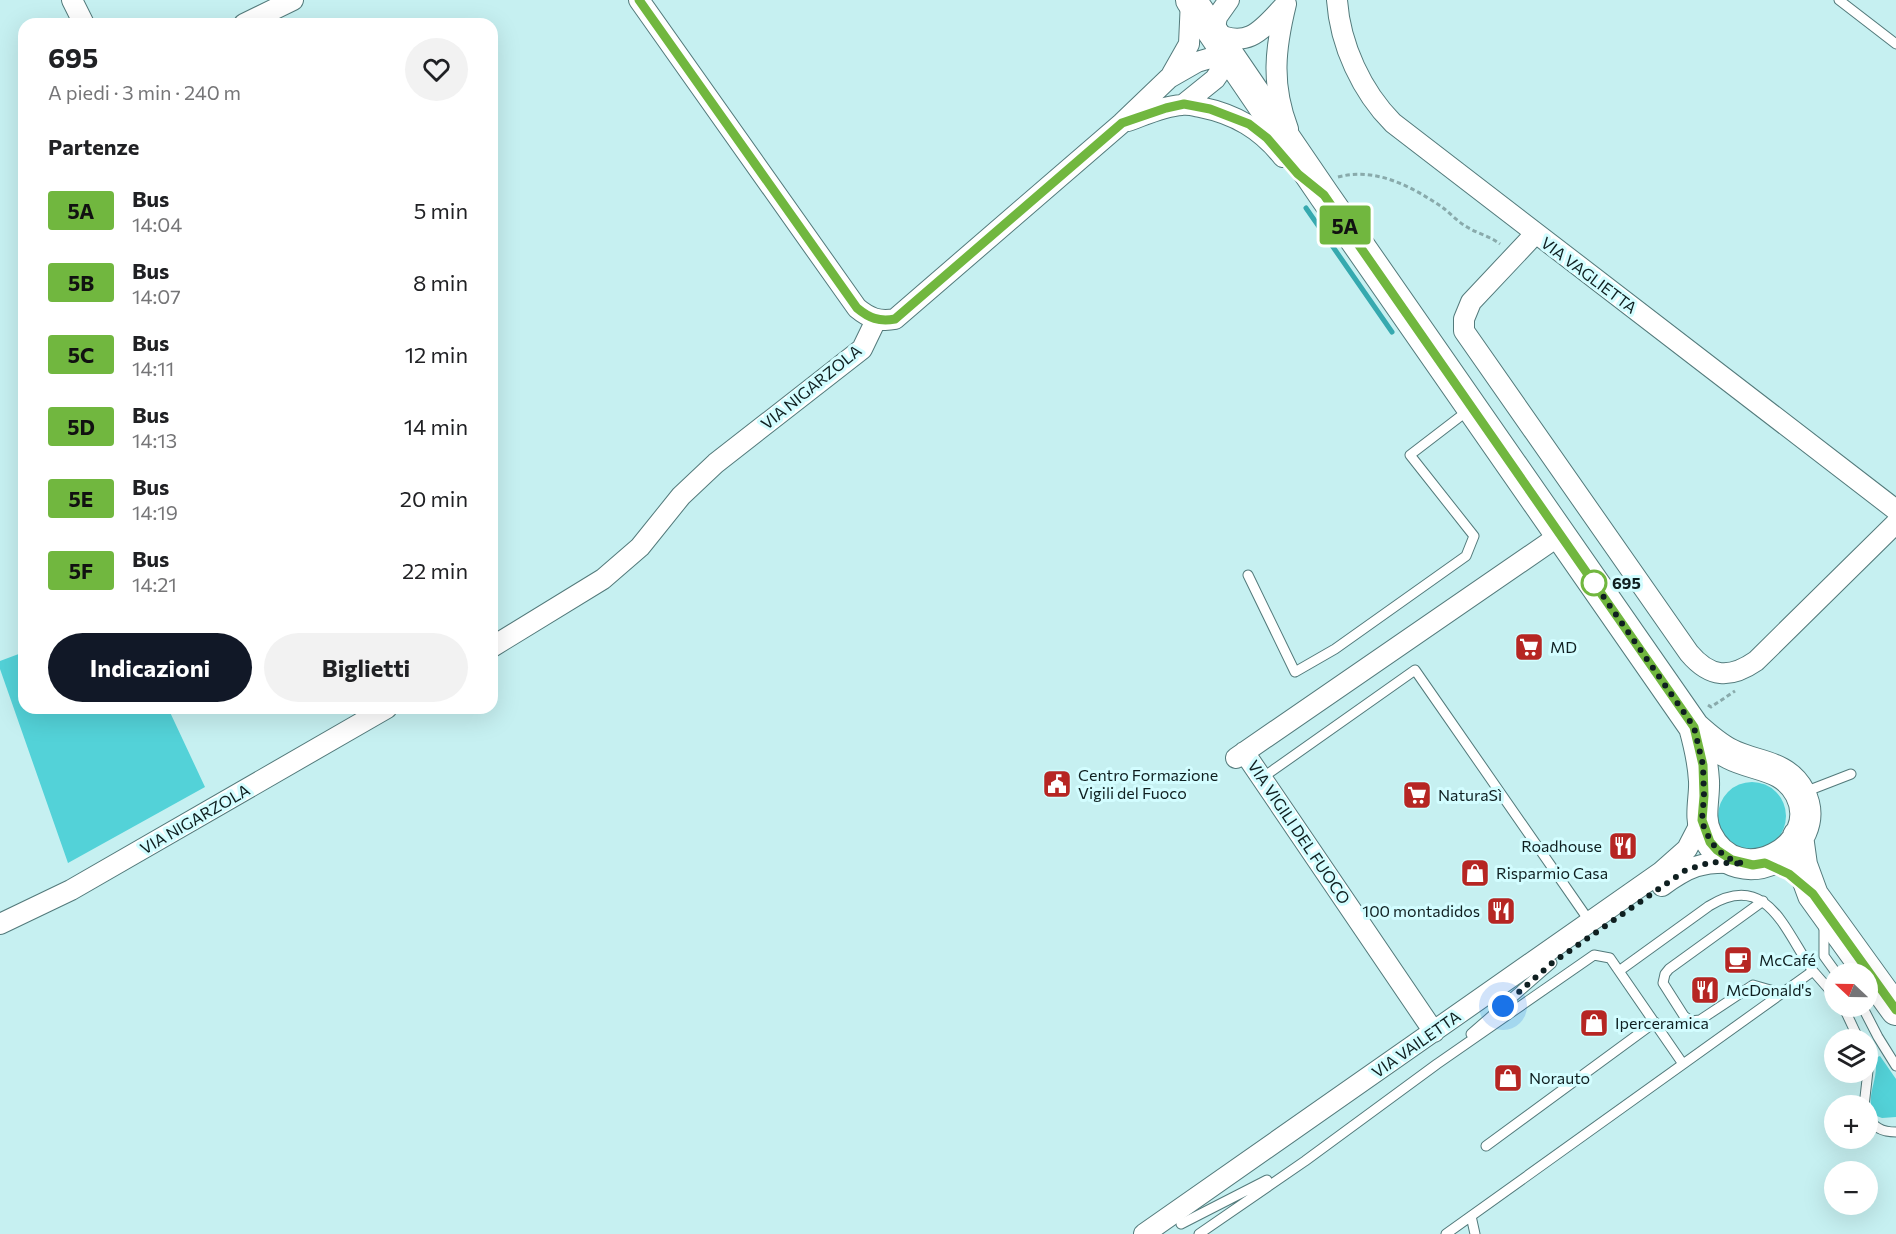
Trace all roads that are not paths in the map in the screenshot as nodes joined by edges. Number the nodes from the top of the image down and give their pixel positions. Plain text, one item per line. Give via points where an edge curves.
1 (72, 0) edge
2 (293, 0) edge
3 (639, 0) edge
4 (1191, 0) edge
5 (1229, 0) edge
6 (1337, 0) edge
7 (1839, 0) edge
8 (1286, 2) edge
9 (81, 18) edge
10 (256, 18) edge
11 (1896, 44) edge
12 (1222, 45) junction
13 (1169, 78) junction
14 (1184, 104) junction
15 (1122, 123) junction
16 (1298, 157) junction
17 (1330, 186) junction
18 (1535, 234) junction
19 (876, 320) junction
20 (1472, 408) junction
21 (1896, 510) edge
22 (1896, 523) edge
23 (1560, 536) junction
24 (1248, 575) dead end
25 (498, 643) edge
26 (377, 714) edge
27 (1694, 727) junction
28 (1747, 762) junction
29 (1851, 774) dead end
30 (1262, 778) junction
31 (1800, 794) junction
32 (1703, 808) junction
33 (1798, 836) junction
34 (1754, 863) junction
35 (1763, 901) junction
36 (1819, 903) junction
37 (1590, 922) junction
38 (0, 924) edge
39 (1552, 963) junction
40 (1829, 963) edge
41 (1619, 971) junction
42 (1813, 971) junction
43 (1824, 984) edge
44 (1778, 996) junction
45 (1896, 1010) edge
46 (1868, 1017) edge
47 (1655, 1022) junction
48 (1434, 1032) junction
49 (1437, 1064) junction
50 (1683, 1064) junction
51 (1896, 1066) edge
52 (1878, 1128) edge
53 (1896, 1132) edge
54 (1486, 1146) dead end
55 (1305, 1161) junction
56 (1471, 1216) junction
57 (1174, 1229) edge
58 (1144, 1234) edge
59 (1199, 1234) edge
60 (1446, 1234) edge
61 (1475, 1234) edge

1 - 9 street
2 - 10 street
3 - 19 street via 857,308
4 - 12 main road
4 - 13 street via 1190,44
5 - 12 street via 1219,12
6 - 18 street, VIA VAGLIETTA via 1340,25 1353,62 1381,111
7 - 11 lane
8 - 12 street via 1264,27 1247,38 1231,39
8 - 16 street via 1276,49 1276,82
12 - 13 street
12 - 14 street via 1215,79
12 - 16 main road
13 - 15 street
14 - 15 street
14 - 17 street via 1249,124 1267,138 1298,174
15 - 19 street via 895,319
16 - 17 main road
17 - 20 main road
18 - 21 street, VIA VAGLIETTA
18 - 22 street via 1471,302 1464,331 1699,664 1726,674 1756,661
19 - 25 street, VIA NIGARZOLA via 862,349 716,463 681,496 639,547 603,579
20 - 23 main road
20 - 24 lane via 1410,455 1474,536 1466,556 1335,650 1295,672
23 - 27 main road
23 - 30 street, VIA VIGILI DEL FUOCO via 1240,755
26 - 38 street, VIA NIGARZOLA via 81,885
27 - 28 main road via 1717,747
27 - 32 main road via 1703,765
28 - 31 main road via 1786,776
28 - 32 main road via 1723,771 1713,782
29 - 31 lane
30 - 37 lane via 1415,670
30 - 48 street, VIA VIGILI DEL FUOCO
31 - 33 main road via 1804,815
32 - 34 main road via 1705,831 1717,850 1732,860
32 - 37 street, VIA VAILETTA via 1690,844 1679,858
33 - 34 main road via 1783,854
33 - 36 main road via 1802,865
34 - 36 main road via 1789,874
34 - 39 street, VIA VAILETTA via 1712,862 1686,870
35 - 41 lane via 1742,894 1719,899
35 - 42 lane via 1770,905
35 - 44 lane via 1669,969 1663,983 1691,1021 1700,1020 1753,985
36 - 40 lane via 1824,956
36 - 45 main road
37 - 48 street, VIA VAILETTA
39 - 49 lane
39 - 57 street, VIA VAILETTA
41 - 47 lane
41 - 49 lane via 1610,958 1594,955
42 - 43 lane
42 - 44 lane
44 - 50 lane
46 - 51 lane
47 - 50 lane
47 - 54 lane
48 - 58 street, VIA VAILETTA
49 - 55 lane
50 - 56 lane
52 - 53 lane
55 - 57 lane
55 - 59 lane
56 - 60 lane
56 - 61 lane

